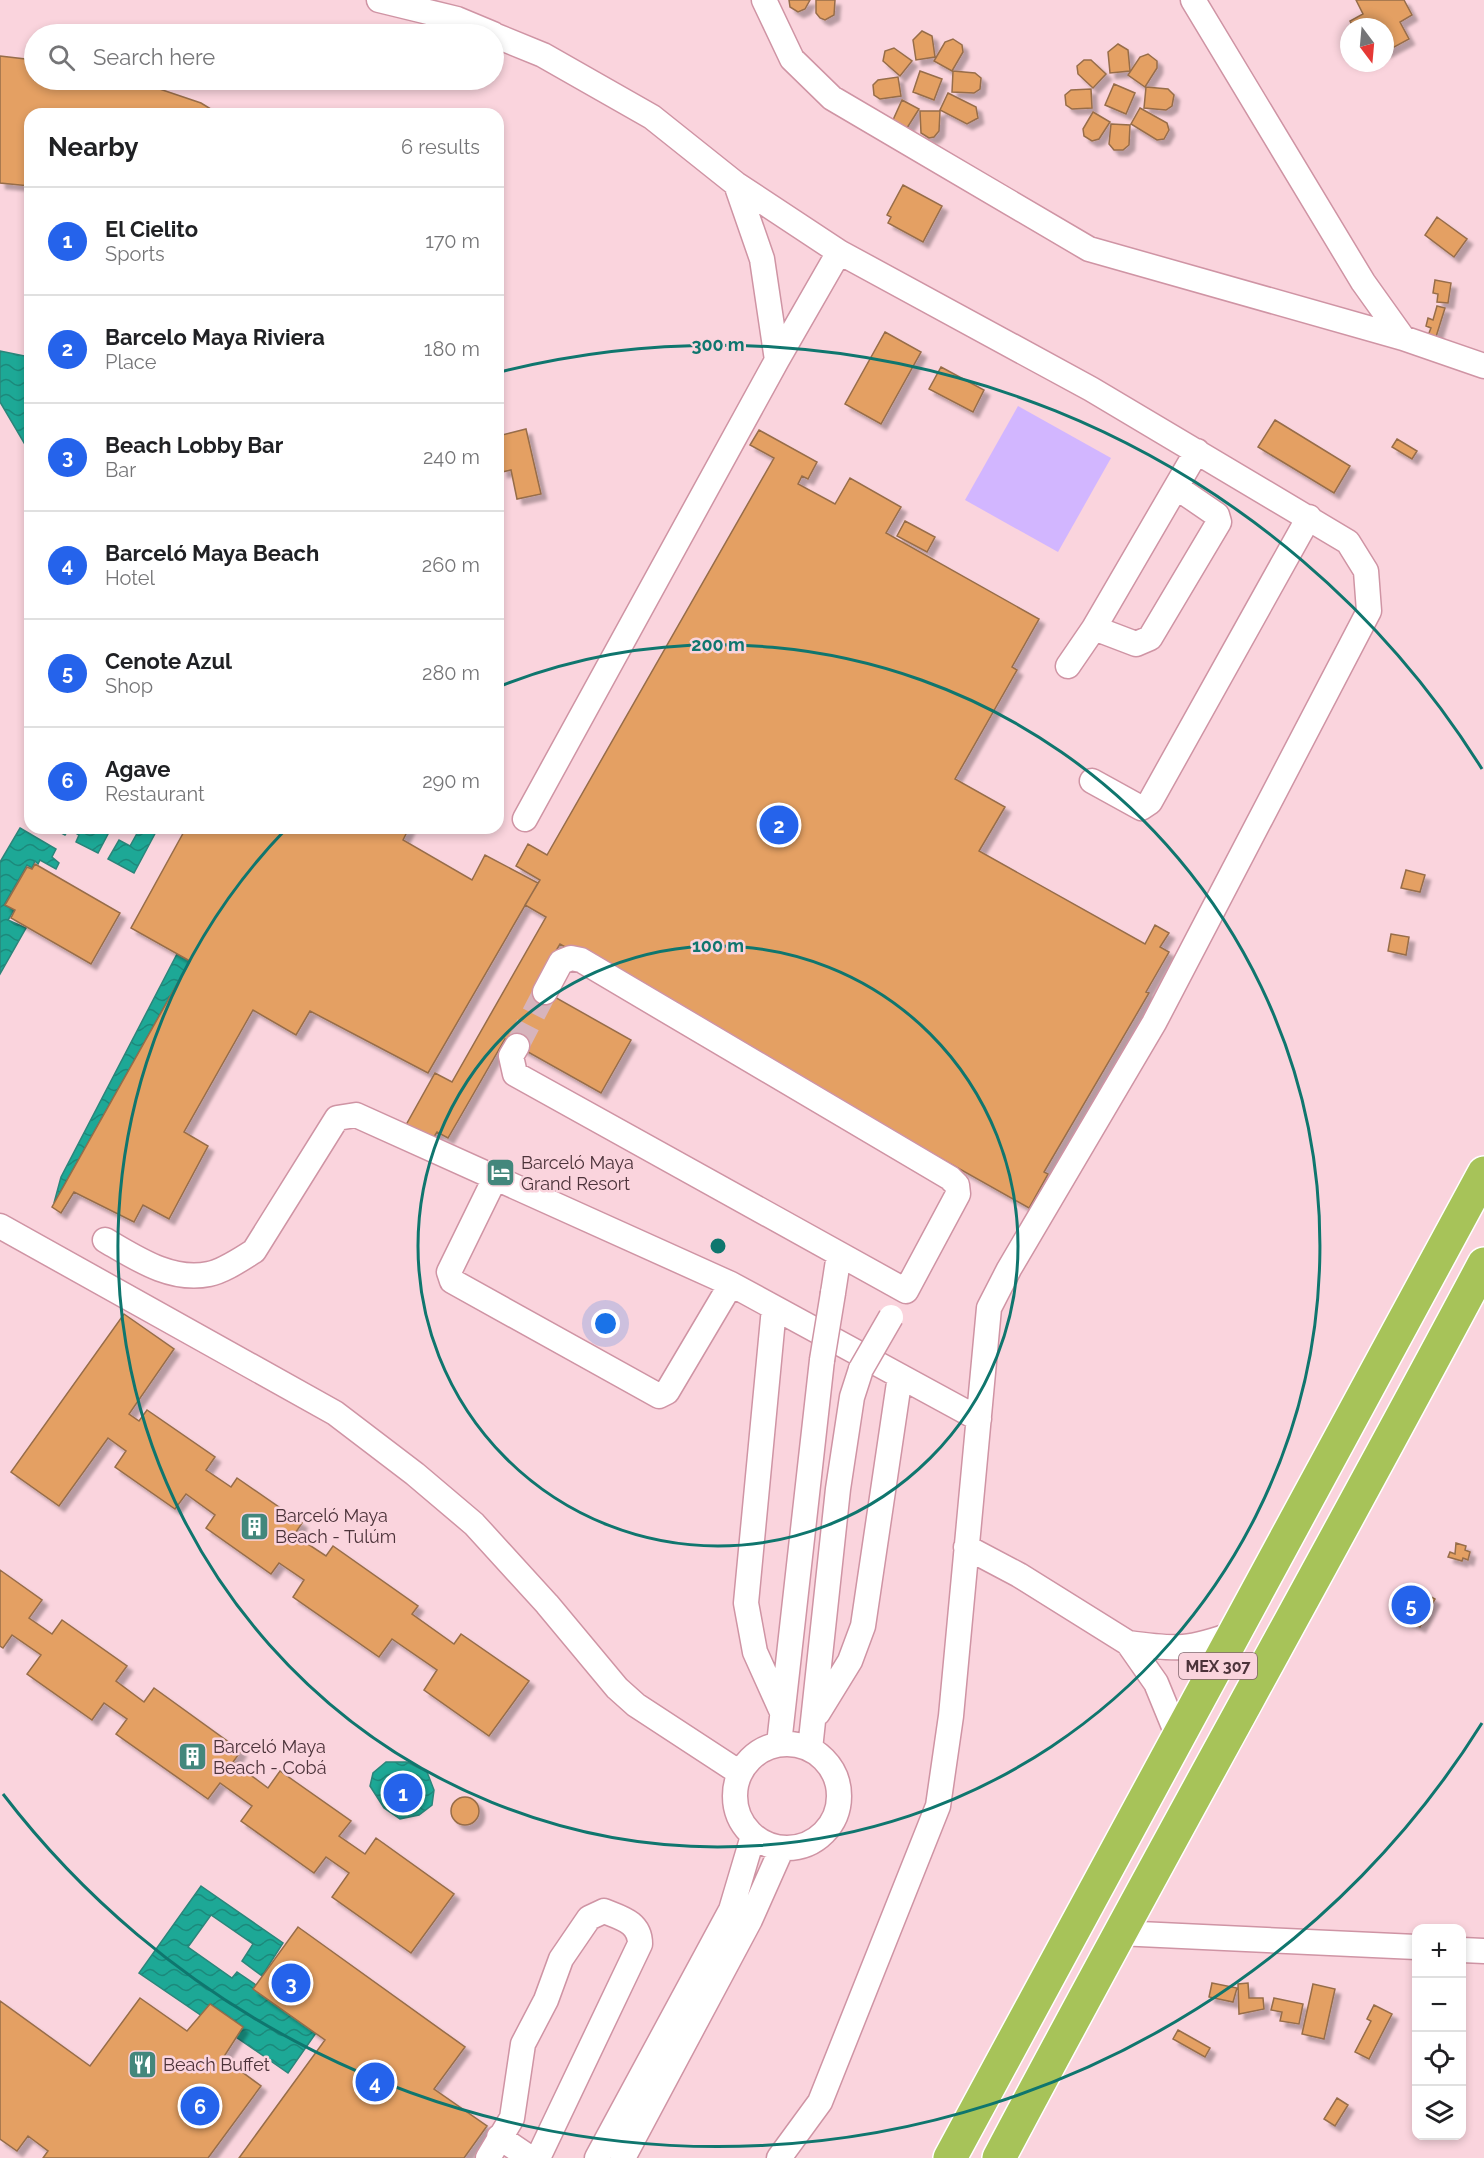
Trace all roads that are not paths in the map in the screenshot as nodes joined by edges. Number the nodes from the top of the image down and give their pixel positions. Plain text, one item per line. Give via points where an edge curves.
1 (379, 0) edge
2 (764, 0) edge
3 (1193, 0) edge
4 (467, 24) edge
5 (504, 39) edge
6 (736, 184) junction
7 (839, 252) junction
8 (1403, 338) junction
9 (777, 360) junction
10 (1484, 366) edge
11 (1197, 452) junction
12 (1176, 487) junction
13 (1309, 517) junction
14 (1094, 628) junction
15 (1068, 666) dead end
16 (1092, 781) dead end
17 (525, 819) dead end
18 (545, 992) tunnel mouth
19 (517, 1046) tunnel mouth
20 (1484, 1173) edge
21 (496, 1176) junction
22 (0, 1226) edge
23 (105, 1240) dead end
24 (839, 1254) junction
25 (1484, 1264) edge
26 (731, 1284) junction
27 (906, 1291) junction
28 (774, 1308) junction
29 (900, 1376) junction
30 (979, 1419) junction
31 (966, 1547) junction
32 (1236, 1633) junction
33 (1128, 1643) junction
34 (782, 1712) junction
35 (813, 1720) junction
36 (1179, 1739) junction
37 (779, 1744) junction
38 (810, 1749) junction
39 (740, 1773) junction
40 (753, 1836) junction
41 (782, 1848) junction
42 (1118, 1933) junction
43 (1412, 1947) edge
44 (1466, 1950) edge
45 (1484, 1951) edge
46 (494, 2148) edge
47 (530, 2158) edge
48 (538, 2158) edge
49 (597, 2158) edge
50 (622, 2158) edge
51 (779, 2158) edge
52 (950, 2158) edge
53 (999, 2158) edge

1 - 4 street
2 - 8 street via 792,59 832,98 1089,249
3 - 8 street via 1364,282
5 - 6 street via 543,55 652,117
6 - 7 street
6 - 9 street via 762,259
7 - 9 street
7 - 11 street via 1091,389
8 - 10 street
9 - 17 street
11 - 12 street
11 - 13 street
12 - 14 street
12 - 14 street via 1217,515 1219,522 1150,638 1136,644
13 - 16 street via 1150,802 1141,808
13 - 30 street via 1348,542 1366,570 1369,611 1154,1023 989,1308
14 - 15 street
18 - 27 street via 561,962 581,960 950,1178 957,1185 958,1194
19 - 24 street via 511,1056 515,1074
20 - 32 highway, MEX 307
21 - 23 street via 356,1115 345,1114 337,1118 254,1251 237,1261 209,1274 186,1274 157,1269
21 - 26 street
21 - 26 street via 449,1272 453,1281 659,1396 667,1392
22 - 39 street via 335,1413 474,1524 636,1706
24 - 27 street
24 - 34 street, bridge via 822,1360
25 - 42 highway, MEX 307 via 1340,1534
26 - 28 street
27 - 35 street, bridge via 861,1369 852,1397
28 - 29 street
28 - 34 street via 746,1603 755,1652
29 - 30 street
29 - 35 street via 863,1626 850,1661
30 - 31 street
31 - 33 street
31 - 51 street via 951,1716 938,1806 820,2102
32 - 33 street via 1175,1650
32 - 36 highway, MEX 307
33 - 36 street via 1156,1683
34 - 37 street
35 - 38 street
36 - 52 highway, MEX 307
37 - 38 street
37 - 39 street via 756,1753
38 - 41 street via 833,1770 838,1782 838,1807 827,1830 818,1838
39 - 40 street via 734,1797 736,1810
40 - 41 street
40 - 49 street via 731,1910
41 - 50 street via 750,1920
42 - 43 street
42 - 53 highway, MEX 307
44 - 45 street
46 - 47 street
46 - 48 street via 515,2111 523,2044 546,2000 561,1959 589,1918 604,1911 633,1924 640,1944

